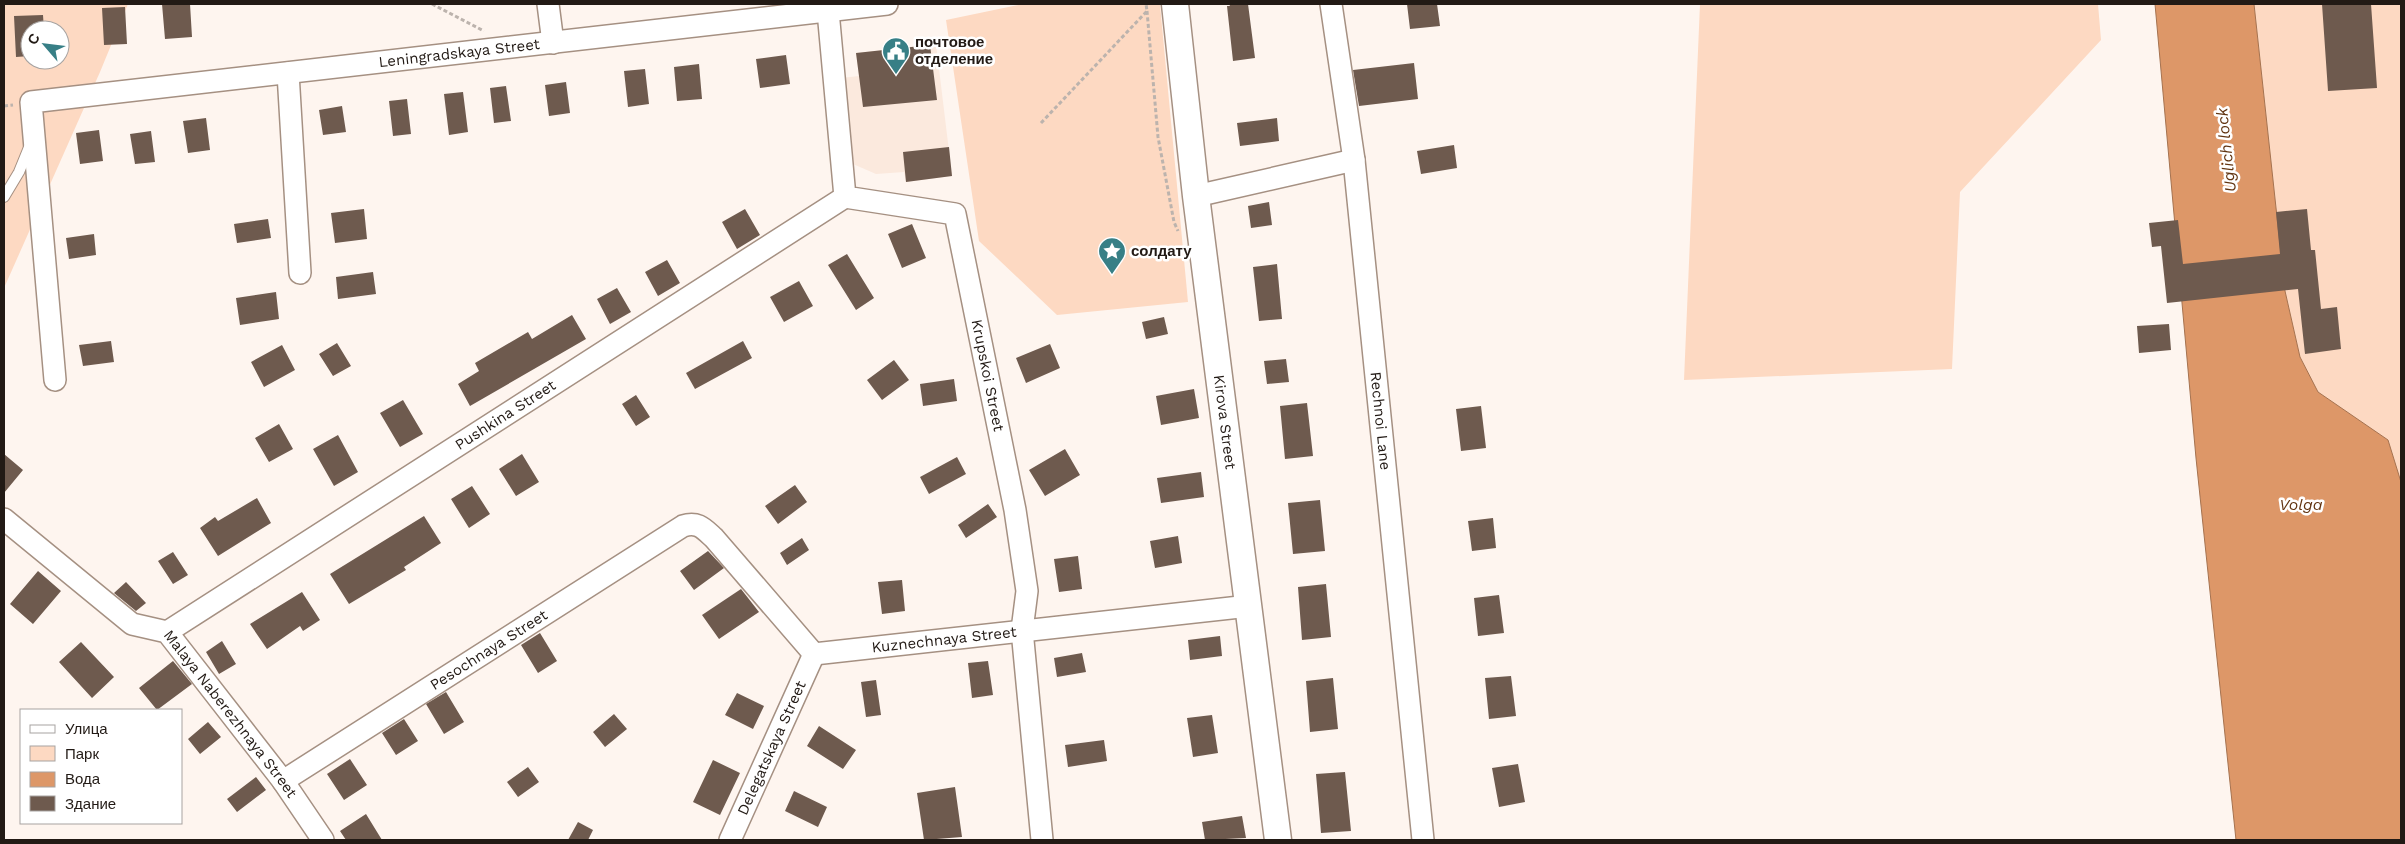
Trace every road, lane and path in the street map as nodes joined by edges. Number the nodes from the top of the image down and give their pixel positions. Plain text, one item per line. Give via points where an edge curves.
1 (432, 4) edge
2 (548, 4) edge
3 (887, 4) edge
4 (1146, 4) edge
5 (1175, 4) edge
6 (1331, 4) edge
7 (829, 7) edge
8 (1147, 11) junction
9 (553, 42) junction
10 (512, 47) junction
11 (288, 73) junction
12 (1041, 123) dead end
13 (34, 136) junction
14 (1354, 160) junction
15 (1196, 196) junction
16 (4, 197) edge
17 (845, 197) junction
18 (1181, 240) dead end
19 (300, 273) dead end
20 (55, 380) dead end
21 (4, 519) edge
22 (1249, 606) junction
23 (1022, 630) junction
24 (167, 632) junction
25 (814, 654) junction
26 (283, 781) junction
27 (323, 840) edge
28 (730, 840) edge
29 (1042, 840) edge
30 (1278, 840) edge
31 (1423, 840) edge

1 - 10 path
2 - 9 street
3 - 7 street, Leningradskaya Street
4 - 8 path
5 - 15 street, Kirova Street
6 - 14 street, Rechnoi Lane
7 - 9 street, Leningradskaya Street
7 - 17 street
8 - 12 path
8 - 18 path via 1158,137 1174,222
9 - 10 street, Leningradskaya Street
10 - 11 street, Leningradskaya Street
11 - 13 street, Leningradskaya Street via 31,102
11 - 19 street
13 - 16 lane
13 - 20 street
14 - 15 street
14 - 31 street, Rechnoi Lane
15 - 22 street, Kirova Street
17 - 23 street, Krupskoi Street via 955,214 1015,510 1027,592
17 - 24 street, Pushkina Street
21 - 24 street, Malaya Naberezhnaya Street via 132,624
22 - 23 street, Kuznechnaya Street
22 - 30 street, Kirova Street
23 - 25 street, Kuznechnaya Street
23 - 29 street, Krupskoi Street
24 - 26 street, Malaya Naberezhnaya Street
25 - 26 street, Pesochnaya Street via 714,538 697,524 684,526
25 - 28 street, Delegatskaya Street
26 - 27 street, Malaya Naberezhnaya Street

